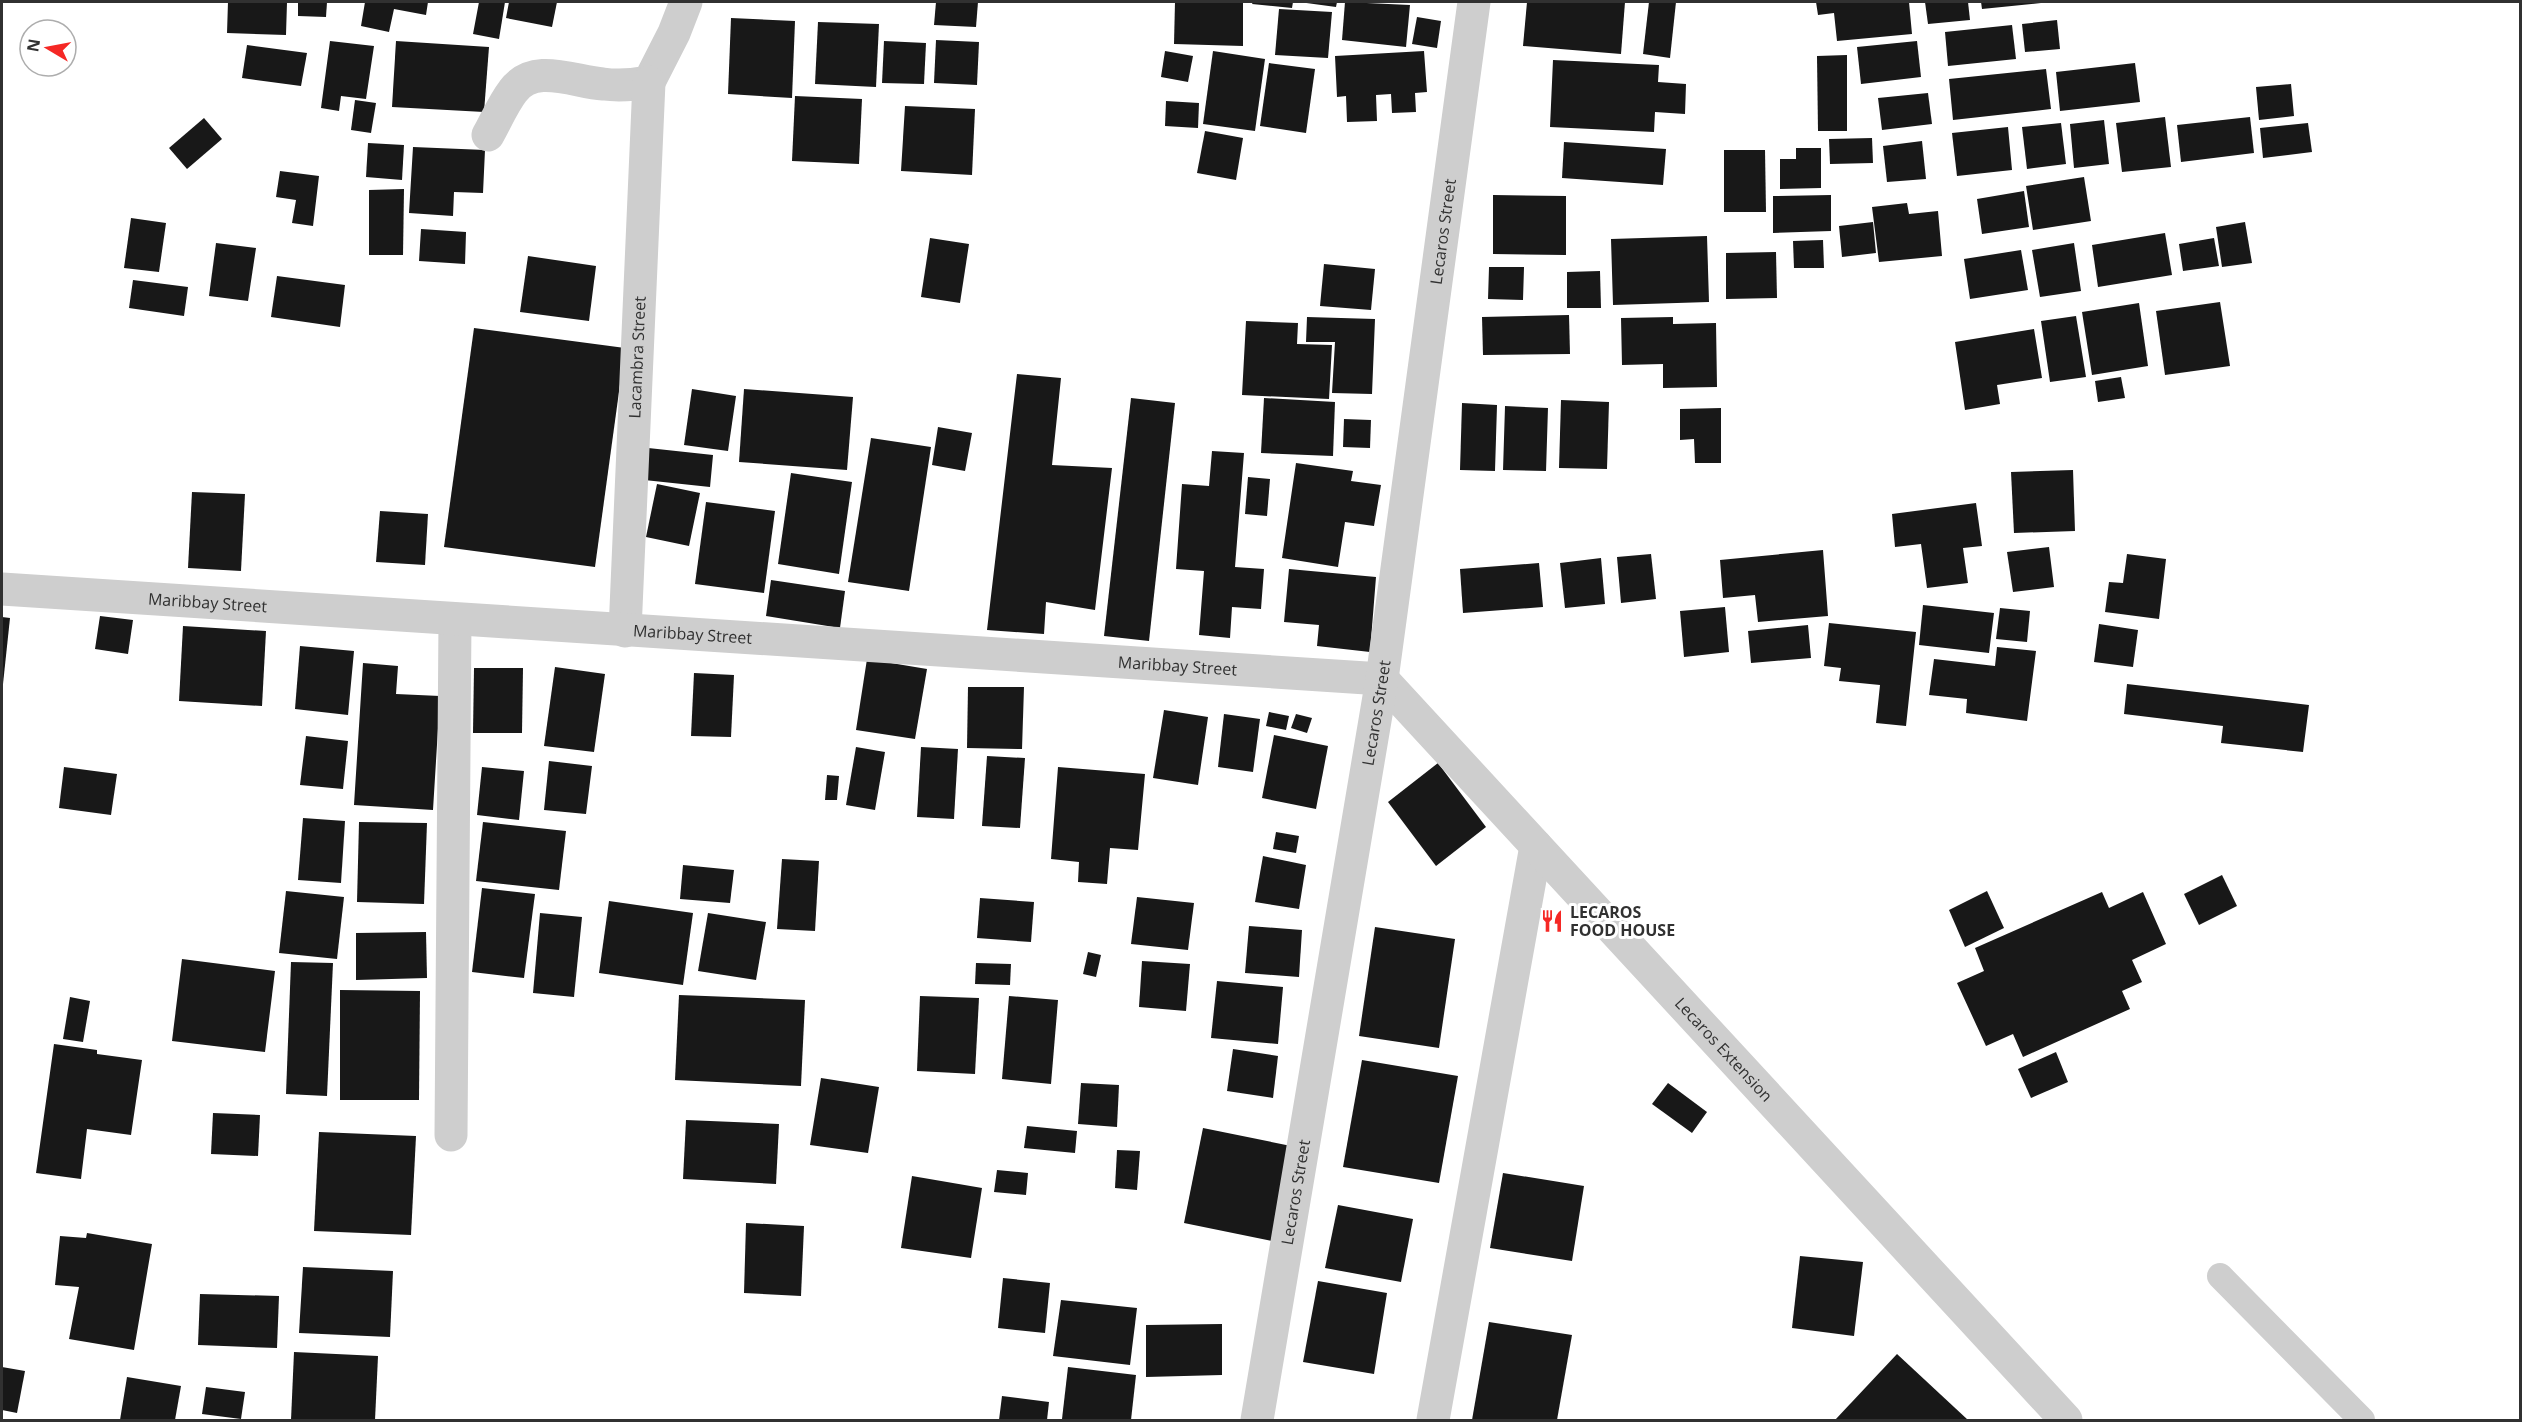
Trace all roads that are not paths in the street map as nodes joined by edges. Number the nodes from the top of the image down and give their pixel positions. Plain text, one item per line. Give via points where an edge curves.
1 (686, 2) edge
2 (1474, 2) edge
3 (649, 82) junction
4 (488, 135) dead end
5 (2, 589) edge
6 (455, 620) junction
7 (625, 631) junction
8 (1382, 679) junction
9 (1536, 846) junction
10 (451, 1135) dead end
11 (2220, 1276) dead end
12 (1257, 1420) edge
13 (1433, 1420) edge
14 (2066, 1420) edge
15 (2362, 1420) edge

1 - 3 street, Lacambra Street
2 - 8 street, Lecaros Street
3 - 4 street via 628,86 552,75 529,77 513,90
3 - 7 street, Lacambra Street
5 - 6 street, Maribbay Street
6 - 7 street, Maribbay Street
6 - 10 street
7 - 8 street, Maribbay Street
8 - 9 street, Lecaros Extension
8 - 12 street, Lecaros Street
9 - 13 street
9 - 14 street, Lecaros Extension
11 - 15 lane

